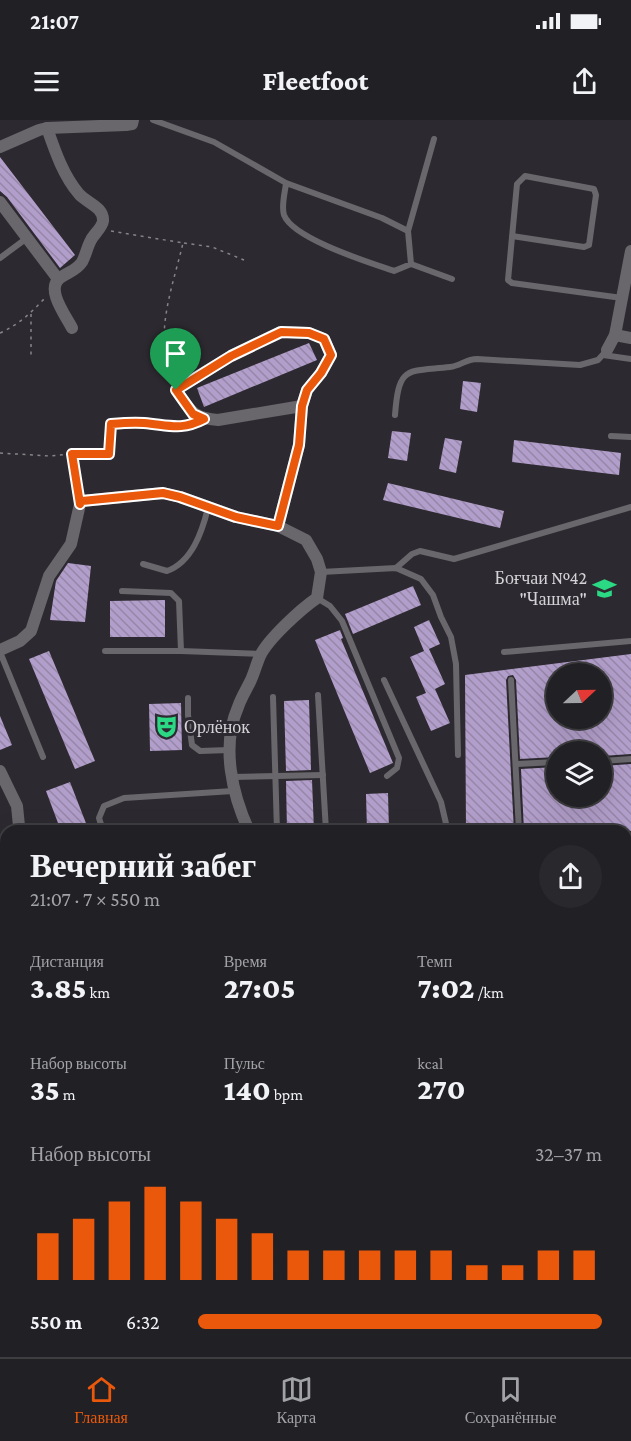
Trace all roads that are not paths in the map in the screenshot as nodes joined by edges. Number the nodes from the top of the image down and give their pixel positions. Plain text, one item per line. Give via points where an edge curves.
1 (134, 120) edge
2 (153, 120) edge
3 (47, 128) junction
4 (434, 139) dead end
5 (0, 147) edge
6 (286, 183) junction
7 (0, 202) edge
8 (408, 231) junction
9 (512, 236) junction
10 (27, 238) junction
11 (631, 251) edge
12 (0, 258) edge
13 (411, 264) junction
14 (452, 279) dead end
15 (57, 283) junction
16 (622, 298) junction
17 (72, 328) dead end
18 (615, 334) junction
19 (631, 338) edge
20 (605, 352) junction
21 (631, 359) edge
22 (302, 406) junction
23 (395, 415) dead end
24 (611, 435) dead end
25 (631, 437) edge
26 (208, 507) junction
27 (631, 507) edge
28 (278, 526) junction
29 (143, 564) dead end
30 (396, 568) junction
31 (321, 572) junction
32 (122, 591) dead end
33 (317, 598) junction
34 (631, 641) edge
35 (0, 651) edge
36 (105, 651) dead end
37 (181, 651) junction
38 (504, 652) dead end
39 (261, 654) junction
40 (384, 680) dead end
41 (511, 680) dead end
42 (318, 695) dead end
43 (188, 698) dead end
44 (273, 698) dead end
45 (230, 750) junction
46 (458, 755) dead end
47 (43, 757) dead end
48 (631, 759) edge
49 (612, 760) edge
50 (546, 763) edge
51 (517, 764) junction
52 (0, 771) edge
53 (322, 775) junction
54 (275, 776) junction
55 (387, 776) dead end
56 (232, 777) junction
57 (233, 790) junction
58 (19, 825) edge
59 (101, 825) edge
60 (247, 825) edge
61 (277, 825) edge
62 (326, 825) edge
63 (446, 825) edge
64 (519, 825) edge

1 - 3 street via 126,125
2 - 6 lane via 214,142
3 - 5 street
3 - 15 street via 58,160 80,195 102,214 103,223 82,262
4 - 8 lane
6 - 8 lane
6 - 13 lane via 287,221 314,240 394,271
7 - 10 street
8 - 13 lane
9 - 9 lane via 518,184 525,176 594,189 589,245 584,248
9 - 16 lane via 508,280 512,283
10 - 12 lane
10 - 15 street
11 - 16 street
13 - 14 lane
15 - 17 street via 57,298
16 - 18 street
18 - 19 street
18 - 20 street
20 - 21 lane
20 - 23 lane via 595,361 580,364 477,359 454,367 417,370 399,382
22 - 22 street via 307,390 331,355 324,339 309,333 281,332 231,356 176,390 193,414 204,419
22 - 28 street via 299,445
24 - 25 lane
26 - 28 street
26 - 29 lane via 196,541 183,562 167,571
26 - 35 street via 163,493 82,501 71,544 49,576 31,631
27 - 30 lane via 454,559 412,554
28 - 31 street via 306,540
30 - 31 lane
30 - 46 lane via 421,579 434,595 451,637 456,664
31 - 33 street
32 - 37 lane via 171,593 179,601
33 - 39 street
33 - 55 lane via 342,621 399,758 397,768
34 - 38 lane
35 - 47 lane
36 - 37 lane
37 - 39 lane
39 - 45 street via 237,708
40 - 63 lane via 441,802
41 - 51 lane
42 - 53 lane
43 - 45 lane via 192,746 200,751
44 - 54 lane
45 - 56 street
48 - 49 lane
50 - 51 lane
51 - 64 lane
52 - 58 street via 17,806
53 - 54 lane
53 - 62 lane
54 - 56 lane
54 - 61 lane
56 - 57 street
57 - 59 lane via 124,798 104,806 99,818
57 - 60 street

